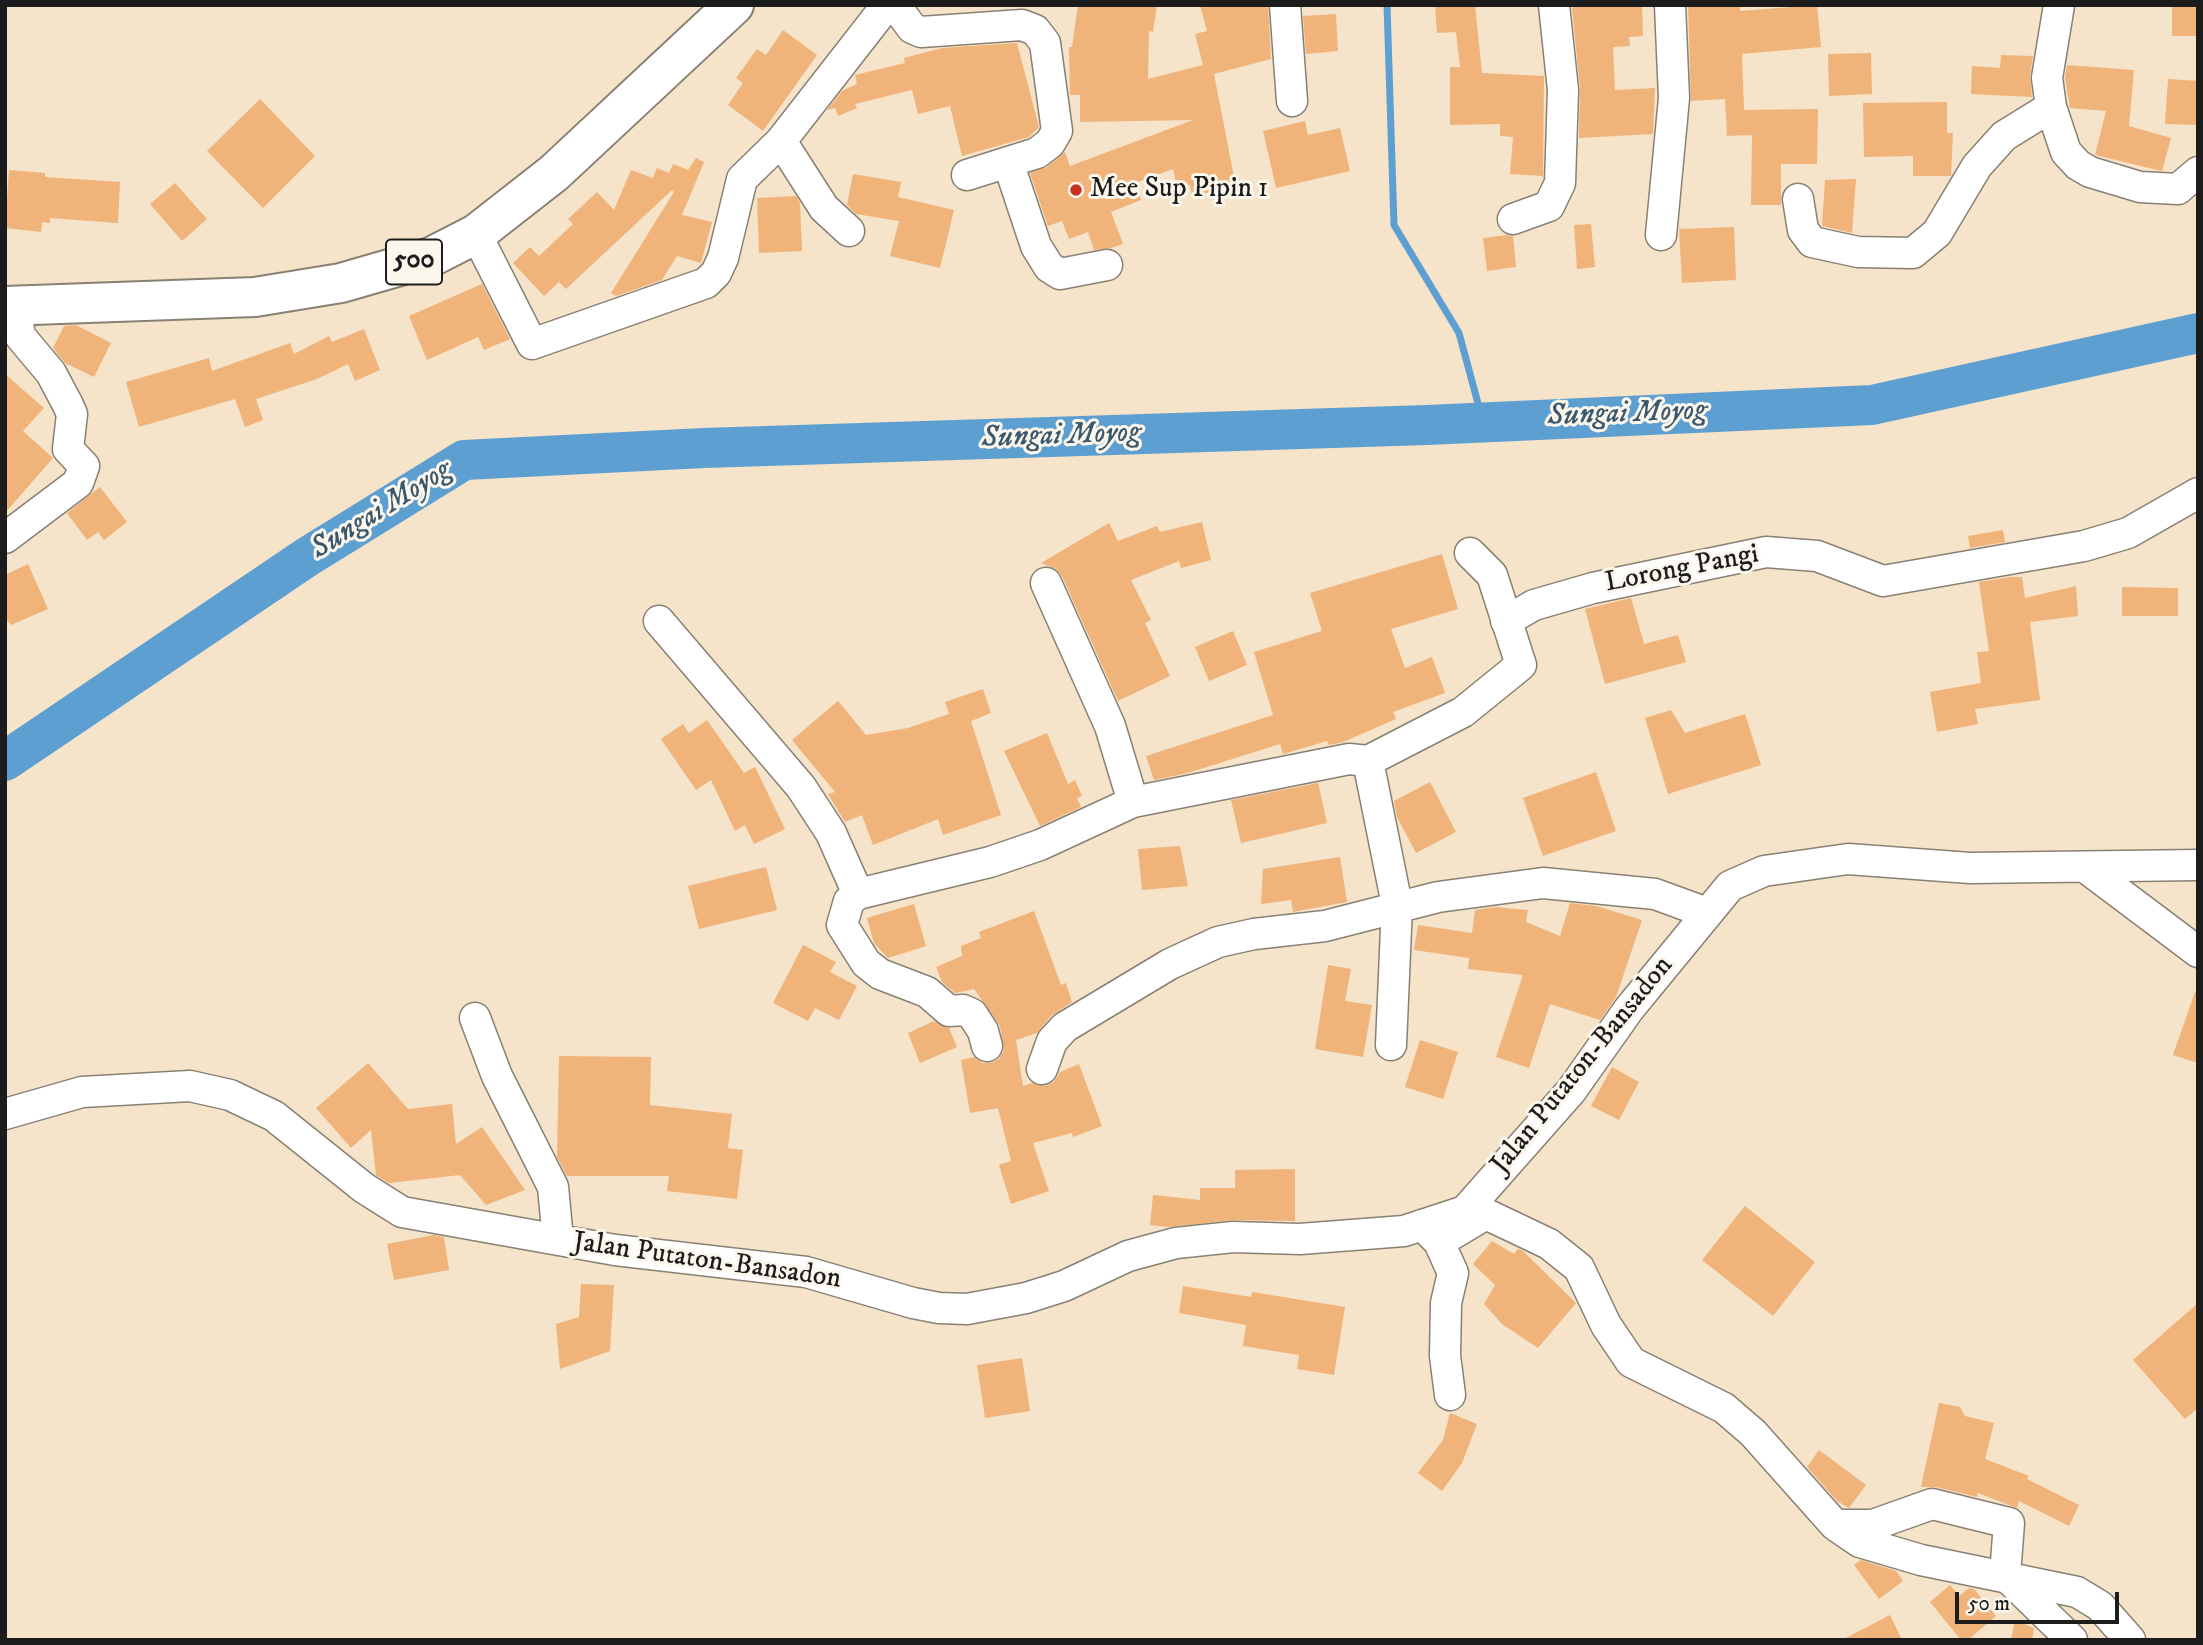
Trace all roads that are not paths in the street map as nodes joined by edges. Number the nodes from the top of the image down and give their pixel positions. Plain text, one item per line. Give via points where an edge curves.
1 (734, 5) edge
2 (887, 5) edge
3 (895, 5) edge
4 (1285, 5) edge
5 (1554, 5) edge
6 (1670, 5) edge
7 (2059, 5) edge
8 (1292, 101) dead end
9 (2051, 107) junction
10 (781, 141) junction
11 (1008, 162) junction
12 (2198, 172) edge
13 (967, 175) dead end
14 (1798, 199) dead end
15 (1513, 219) dead end
16 (849, 231) dead end
17 (476, 234) junction
18 (1661, 235) dead end
19 (1107, 265) dead end
20 (10, 306) edge
21 (2198, 493) edge
22 (5, 538) edge
23 (1470, 553) dead end
24 (1046, 583) dead end
25 (659, 621) dead end
26 (1506, 621) junction
27 (1368, 761) junction
28 (1133, 802) junction
29 (2198, 865) edge
30 (2085, 867) junction
31 (859, 894) junction
32 (1397, 905) junction
33 (1707, 914) junction
34 (2198, 952) edge
35 (475, 1018) dead end
36 (1391, 1045) dead end
37 (987, 1046) dead end
38 (1042, 1069) dead end
39 (5, 1114) edge
40 (1431, 1234) junction
41 (558, 1240) junction
42 (1450, 1395) dead end
43 (1835, 1525) junction
44 (2005, 1575) junction
45 (2072, 1640) edge
46 (2130, 1640) edge

1 - 17 main road, 500 via 554,173
2 - 10 street
3 - 11 street via 912,28 921,32 1022,26 1035,30 1045,43 1057,131 1037,153
4 - 8 street
5 - 15 street via 1563,90 1560,183 1549,206
6 - 18 street via 1674,98
7 - 9 street via 2047,78
9 - 12 street via 2066,152 2090,172 2140,187 2178,189
9 - 14 street via 2004,136 1977,166 1937,233 1913,253 1858,253 1812,242 1803,230
10 - 16 street via 824,208
10 - 17 street via 742,179 723,258 706,283 532,344
11 - 13 street
11 - 19 street via 1036,246 1049,267 1060,274
17 - 20 main road, 500 via 431,257 295,292 255,298
20 - 22 street via 20,336 51,373 68,405 72,414 68,449 83,466 78,483
21 - 26 street, Lorong Pangi via 2129,533 2084,546 1884,581 1817,556 1766,552 1593,588 1534,605
23 - 26 street via 1492,575
24 - 28 street via 1110,726
25 - 31 street via 800,787 831,833
26 - 27 street via 1521,664 1464,712
27 - 28 street via 1349,759
27 - 32 street
28 - 31 street via 1003,858
29 - 30 street, Jalan Putaton-Bansadon
30 - 33 street, Jalan Putaton-Bansadon via 1970,868 1848,859 1763,871 1730,886
30 - 34 street
31 - 37 street via 849,901 842,925 866,963 880,974 927,992 949,1011 972,1014
32 - 33 street via 1544,883 1656,894
32 - 36 street
32 - 38 street via 1325,926 1254,934 1196,951 1065,1027 1052,1041
33 - 40 street, Jalan Putaton-Bansadon via 1629,1009 1571,1091 1465,1211
35 - 41 street via 497,1076 553,1186
39 - 41 street, Jalan Putaton-Bansadon via 82,1091 190,1086 230,1096 274,1116 364,1188 402,1212
40 - 41 street, Jalan Putaton-Bansadon via 1233,1237 1176,1243 1128,1256 1065,1286 967,1308 913,1303 806,1272
40 - 42 street via 1453,1273 1446,1303
40 - 43 street via 1486,1214 1549,1244 1578,1268 1631,1363 1724,1408 1753,1433
43 - 44 street via 1860,1542 1921,1560
43 - 44 street via 1873,1525 1932,1504 2009,1522
44 - 45 street
44 - 46 street via 2077,1592 2100,1606

